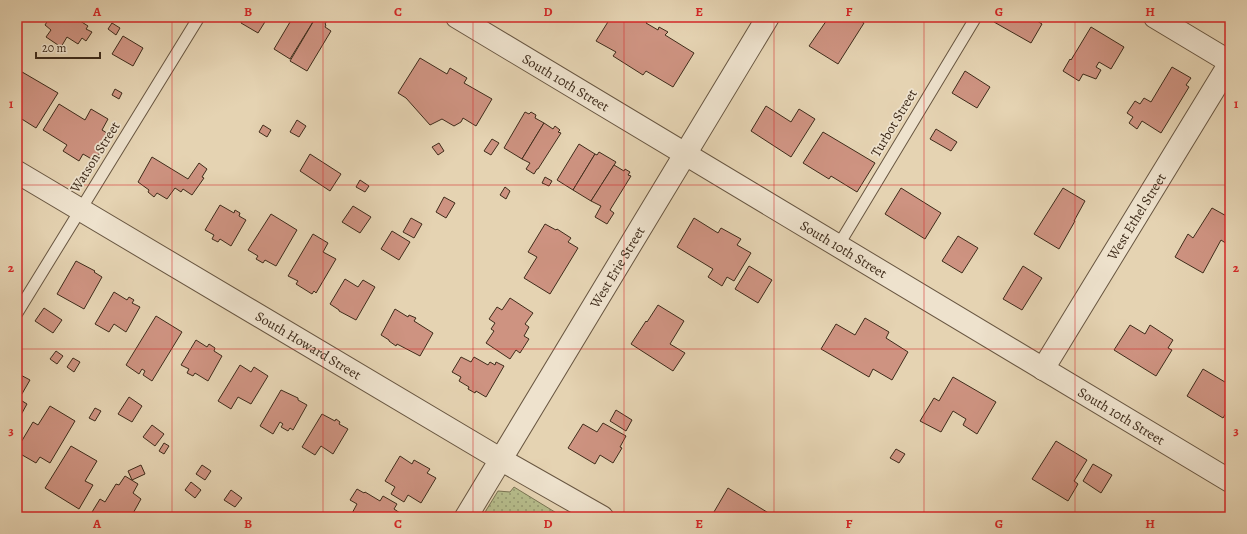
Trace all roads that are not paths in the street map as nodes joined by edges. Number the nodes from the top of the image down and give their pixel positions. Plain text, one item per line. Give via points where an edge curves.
1 (199, 17) edge
2 (457, 17) edge
3 (768, 17) edge
4 (976, 17) edge
5 (1155, 17) edge
6 (1230, 62) edge
7 (686, 154) junction
8 (17, 172) edge
9 (81, 210) junction
10 (838, 246) junction
11 (17, 313) edge
12 (1043, 369) junction
13 (500, 459) junction
14 (1230, 481) edge
15 (466, 517) edge
16 (602, 517) edge

1 - 9 lane, Watson Street
2 - 7 street, South 10th Street
3 - 7 street, West Erie Street
4 - 10 lane, Turbot Street
5 - 6 street
6 - 12 street, West Ethel Street
7 - 10 street, South 10th Street
7 - 13 street, West Erie Street
8 - 9 street, South Howard Street
9 - 11 lane, Watson Street
9 - 13 street, South Howard Street
10 - 12 street, South 10th Street
12 - 14 street, South 10th Street
13 - 15 street, West Erie Street
13 - 16 street, South Howard Street

